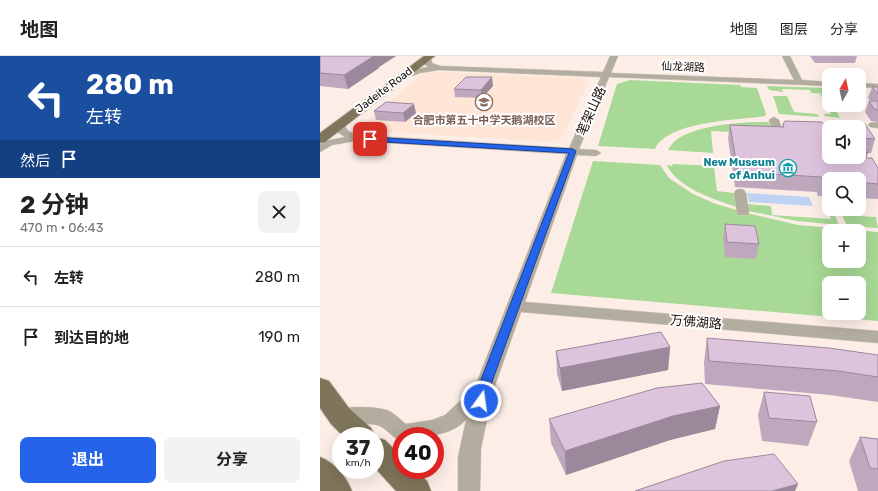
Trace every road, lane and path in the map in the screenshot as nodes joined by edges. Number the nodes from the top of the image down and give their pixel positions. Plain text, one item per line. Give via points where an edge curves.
1 (614, 56) edge
2 (786, 56) edge
3 (425, 57) edge
4 (439, 68) junction
5 (607, 75) junction
6 (402, 77) junction
7 (799, 83) junction
8 (822, 84) edge
9 (866, 85) edge
10 (878, 86) edge
11 (774, 120) dead end
12 (340, 124) junction
13 (320, 128) edge
14 (775, 134) edge
15 (355, 138) junction
16 (320, 139) edge
17 (320, 149) edge
18 (573, 151) junction
19 (596, 153) dead end
20 (740, 193) dead end
21 (743, 212) dead end
22 (515, 306) junction
23 (878, 337) edge
24 (320, 388) edge
25 (483, 390) junction
26 (340, 416) junction
27 (352, 427) edge
28 (384, 458) edge
29 (320, 470) edge
30 (336, 491) edge
31 (416, 491) edge
32 (469, 491) edge

1 - 5 street, 笔架山路
2 - 7 street
3 - 4 street via 429,62 427,64
3 - 6 main road, Jadeite Road
3 - 13 main road, Jadeite Road
4 - 5 street, 仙龙湖路
4 - 6 street, 仙龙湖路 via 418,71
5 - 7 street, 仙龙湖路
5 - 18 street, 笔架山路
6 - 12 main road, Jadeite Road
7 - 8 street, 仙龙湖路
9 - 10 street
11 - 14 street via 777,130
12 - 15 street via 344,130 342,132
12 - 16 main road, Jadeite Road
15 - 17 street via 329,143
15 - 18 street
18 - 19 street
18 - 22 street, 笔架山路
20 - 21 street
22 - 23 street, 万佛湖路
22 - 25 street, 笔架山路
24 - 26 main road
25 - 26 street via 452,421 433,428 403,432 383,417
25 - 32 street via 469,458
26 - 27 main road
28 - 31 main road
29 - 30 main road

